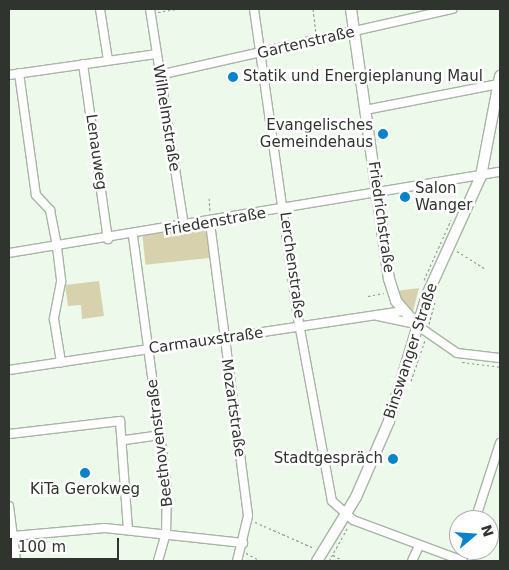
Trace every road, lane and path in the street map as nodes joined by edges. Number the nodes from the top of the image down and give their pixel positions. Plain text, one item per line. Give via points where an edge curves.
1 (100, 9) edge
2 (177, 9) edge
3 (254, 9) edge
4 (313, 9) edge
5 (350, 9) edge
6 (453, 9) edge
7 (150, 11) edge
8 (354, 31) junction
9 (318, 40) junction
10 (156, 54) junction
11 (260, 54) junction
12 (108, 60) junction
13 (84, 64) junction
14 (19, 73) junction
15 (9, 75) edge
16 (159, 75) junction
17 (500, 80) edge
18 (366, 110) junction
19 (500, 172) edge
20 (481, 176) junction
21 (378, 195) junction
22 (209, 198) dead end
23 (284, 210) junction
24 (211, 223) junction
25 (184, 227) junction
26 (133, 236) junction
27 (108, 239) junction
28 (57, 247) junction
29 (450, 247) junction
30 (9, 254) edge
31 (484, 268) dead end
32 (392, 292) junction
33 (368, 296) dead end
34 (402, 311) junction
35 (368, 316) junction
36 (415, 324) junction
37 (430, 324) dead end
38 (301, 326) junction
39 (435, 328) dead end
40 (225, 339) junction
41 (149, 349) junction
42 (500, 358) edge
43 (61, 362) junction
44 (9, 370) edge
45 (9, 434) edge
46 (160, 435) junction
47 (125, 440) junction
48 (500, 443) edge
49 (9, 506) edge
50 (478, 510) edge
51 (346, 516) junction
52 (248, 518) junction
53 (128, 530) junction
54 (166, 533) junction
55 (13, 536) junction
56 (242, 546) junction
57 (418, 548) junction
58 (318, 550) dead end
59 (332, 555) dead end
60 (16, 561) edge
61 (158, 561) edge
62 (237, 561) edge
63 (261, 561) edge
64 (317, 561) edge
65 (344, 561) edge
66 (412, 561) edge
67 (462, 561) edge

1 - 12 street
2 - 7 path
3 - 11 street, Lerchenstraße
4 - 9 path
5 - 8 main road, Friedrichstraße
6 - 8 street, Gartenstraße
7 - 10 street, Wilhelmstraße
8 - 9 street, Gartenstraße
8 - 18 main road, Friedrichstraße
9 - 11 street, Gartenstraße
10 - 12 street
10 - 16 street, Wilhelmstraße
11 - 16 street, Gartenstraße
11 - 23 street, Lerchenstraße
12 - 13 street
13 - 14 street
13 - 27 street, Lenauweg
14 - 15 street
14 - 28 street via 36,195 50,210
16 - 25 street, Wilhelmstraße
17 - 18 street
17 - 20 main road, Binswanger Straße
18 - 21 main road, Friedrichstraße
19 - 20 street, Friedenstraße
20 - 21 street, Friedenstraße
20 - 29 main road, Binswanger Straße
21 - 23 street, Friedenstraße
21 - 32 main road, Friedrichstraße
22 - 24 path
23 - 24 street, Friedenstraße
23 - 38 street, Lerchenstraße
24 - 25 street, Friedenstraße
24 - 40 street, Mozartstraße
25 - 26 street, Friedenstraße
26 - 27 street, Friedenstraße
26 - 41 street, Beethovenstraße
27 - 28 street, Friedenstraße
28 - 30 street, Friedenstraße
28 - 43 street via 61,282 54,319
29 - 31 path
29 - 36 main road, Binswanger Straße
32 - 33 path
32 - 34 main road, Friedrichstraße
34 - 35 street, Carmauxstraße
34 - 36 main road, Friedrichstraße
35 - 36 street
35 - 38 street, Carmauxstraße
36 - 42 street via 457,353
36 - 51 main road, Binswanger Straße via 389,421
37 - 39 path
38 - 40 street, Carmauxstraße
38 - 51 street, Lerchenstraße via 330,493 335,507
40 - 41 street, Carmauxstraße
40 - 52 street, Mozartstraße
41 - 43 street, Carmauxstraße
41 - 46 street, Beethovenstraße
43 - 44 street, Carmauxstraße
45 - 47 street via 118,420
46 - 47 street
46 - 54 street, Beethovenstraße via 168,486
47 - 53 street
48 - 50 street
49 - 55 street
51 - 57 street
51 - 64 main road, Binswanger Straße
52 - 56 street, Mozartstraße
52 - 58 path
53 - 54 street
53 - 55 street
54 - 56 street
54 - 61 street, Beethovenstraße
55 - 60 street
56 - 62 street, Mozartstraße
56 - 63 path
57 - 66 street
57 - 67 street
59 - 65 path

